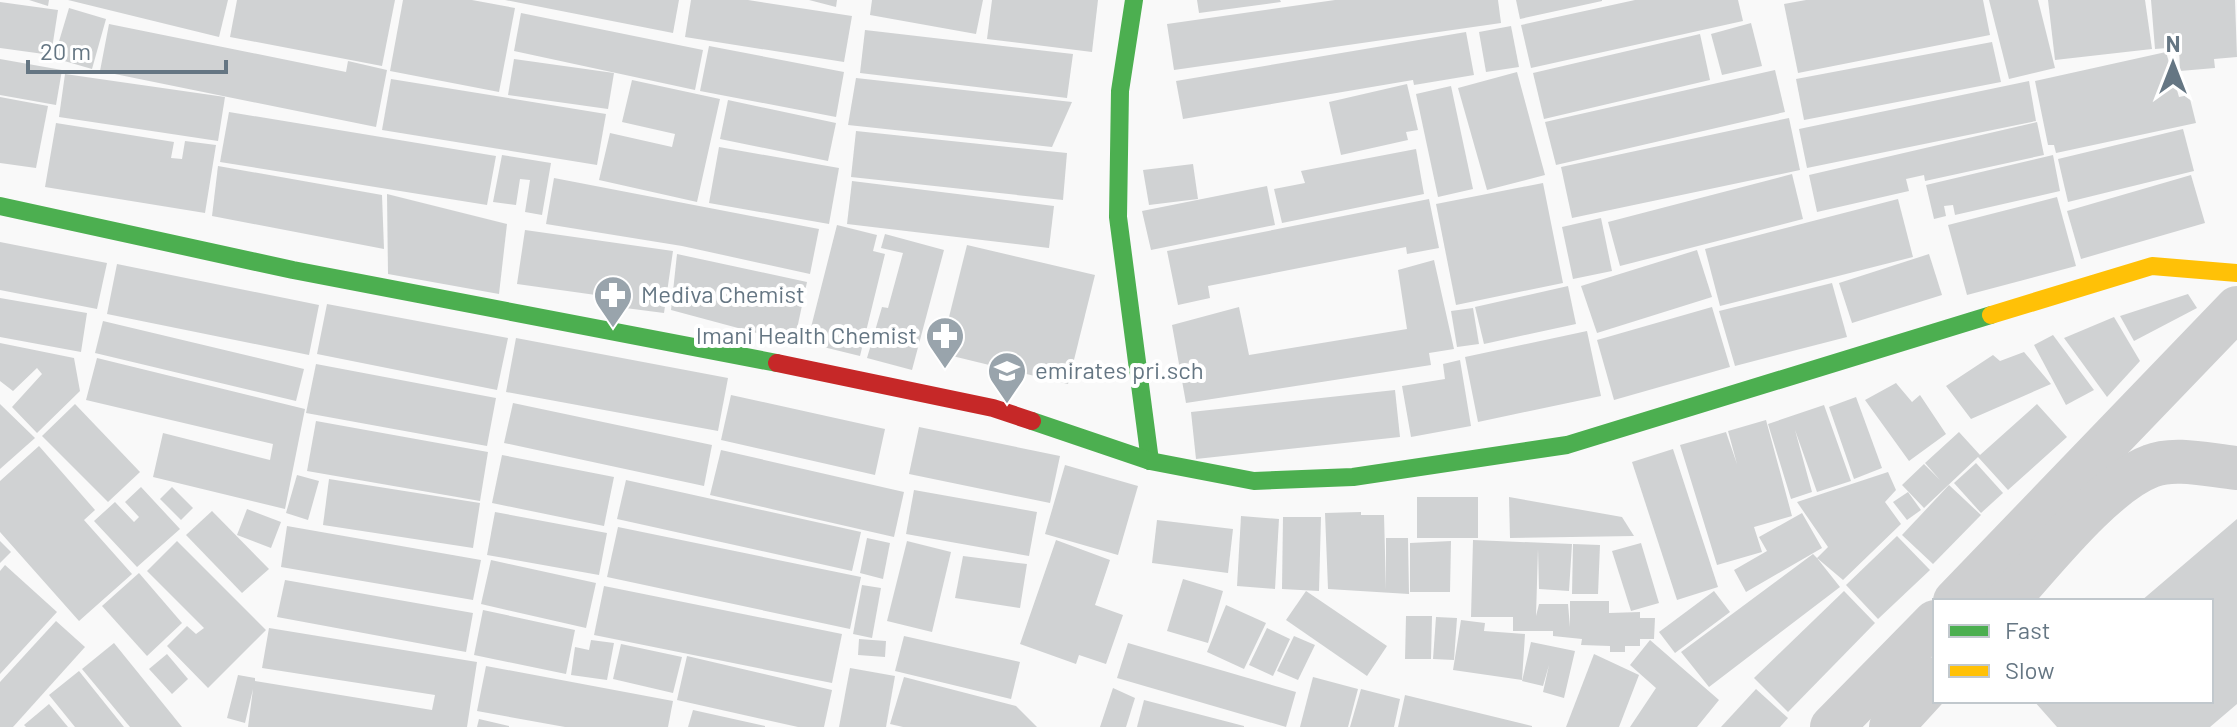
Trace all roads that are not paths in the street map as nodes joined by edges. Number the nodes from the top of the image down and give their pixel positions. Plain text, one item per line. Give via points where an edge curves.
1 (1134, 0) edge
2 (0, 206) edge
3 (2237, 273) edge
4 (2237, 308) edge
5 (1150, 461) junction
6 (2237, 468) edge
7 (1957, 599) edge
8 (2009, 599) edge
9 (1933, 624) edge
10 (1933, 681) edge
11 (1832, 727) edge
12 (1891, 727) edge

1 - 5 street via 1120,91 1118,217
2 - 5 street via 278,267 993,408
3 - 5 street via 2152,266 1567,445 1353,477 1288,480 1254,481
4 - 7 street
6 - 8 street via 2152,465 2111,491
9 - 11 street
10 - 12 street

